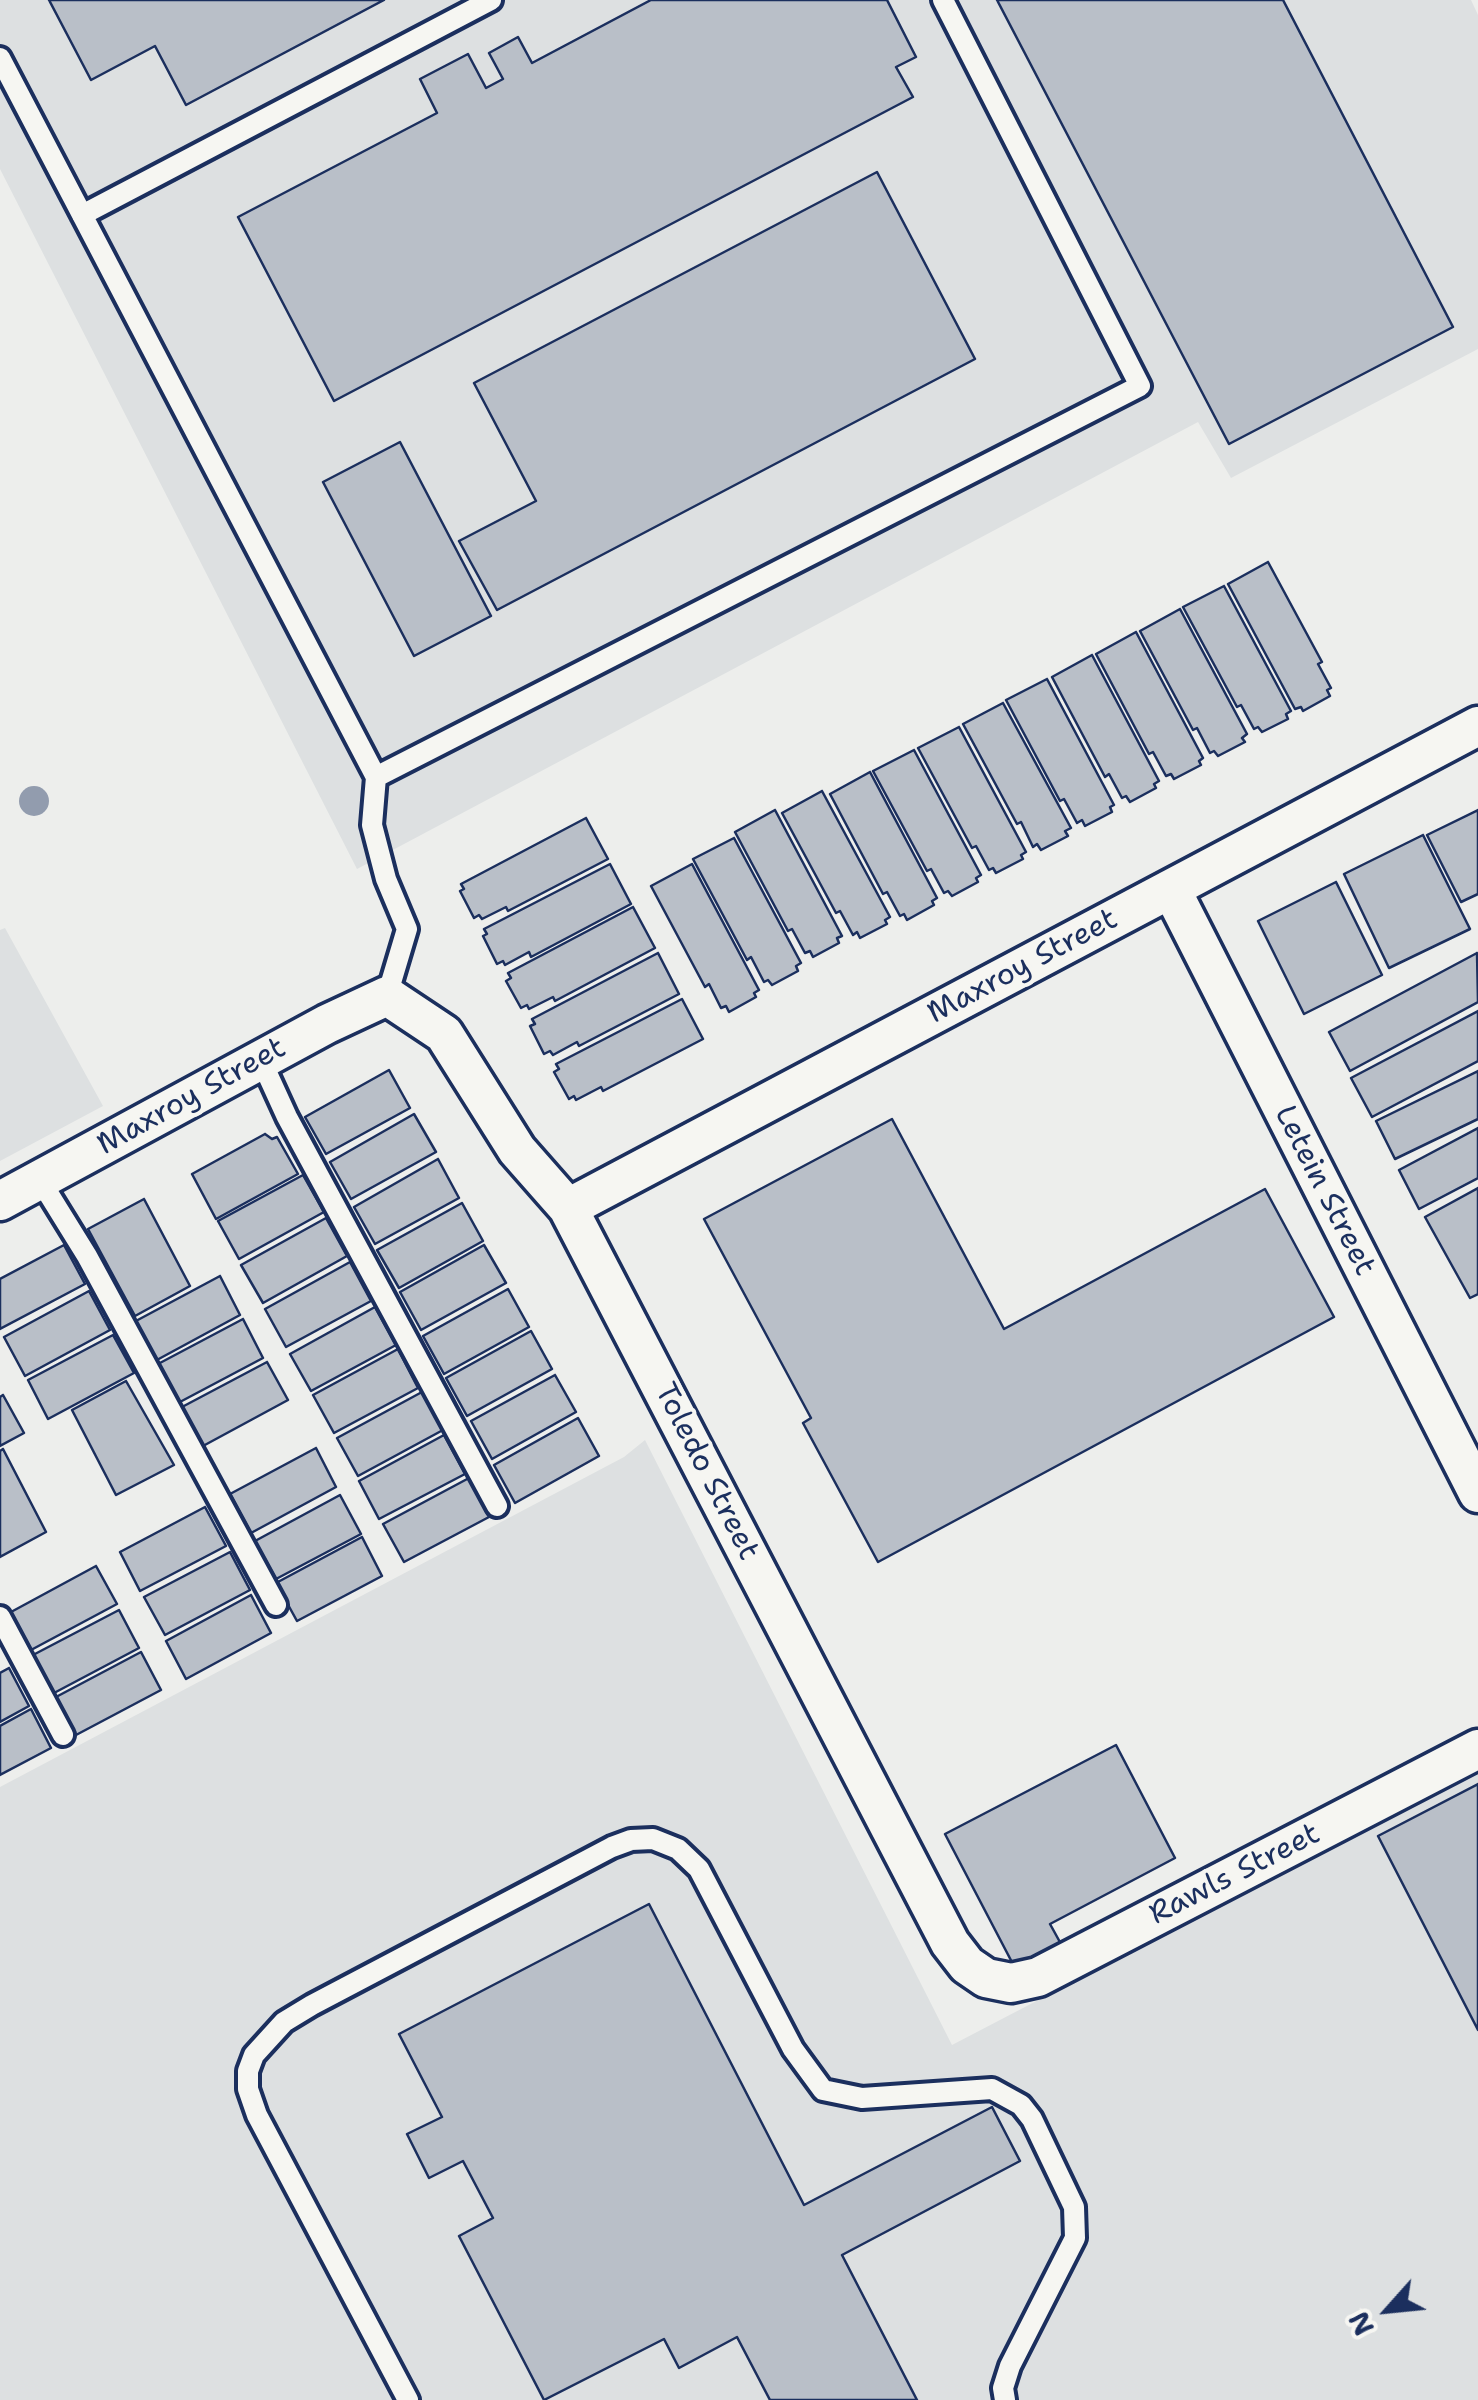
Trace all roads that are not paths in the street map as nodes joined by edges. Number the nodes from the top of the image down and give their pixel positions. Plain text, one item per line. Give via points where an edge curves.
1 (491, 0) edge
2 (943, 0) edge
3 (0, 58) edge
4 (82, 215) junction
5 (1478, 726) edge
6 (376, 777) junction
7 (1171, 889) junction
8 (387, 996) junction
9 (260, 1060) junction
10 (40, 1180) junction
11 (0, 1201) edge
12 (568, 1208) junction
13 (1478, 1493) edge
14 (497, 1506) dead end
15 (276, 1606) dead end
16 (0, 1617) edge
17 (63, 1735) dead end
18 (1478, 1749) edge
19 (986, 1978) joint
20 (408, 2400) edge
21 (1005, 2400) edge

1 - 4 lane
2 - 6 lane via 1140,386
3 - 4 lane
4 - 6 lane
5 - 7 street, Maxroy Street
6 - 8 lane via 372,825 406,929
7 - 12 street, Maxroy Street
7 - 13 street, Letein Street
8 - 9 street, Maxroy Street
8 - 12 street, Toledo Street via 444,1034 518,1150
9 - 10 street, Maxroy Street
9 - 14 lane
10 - 11 street, Maxroy Street
10 - 15 lane
12 - 19 street, Toledo Street via 950,1943
16 - 17 lane
18 - 19 street, Rawls Street via 1038,1978
20 - 21 lane via 258,2114 248,2089 254,2055 284,2022 330,1996 612,1847 653,1839 678,1849 699,1869 792,2050 823,2090 862,2098 992,2089 1032,2119 1074,2206 1075,2238 1010,2366

